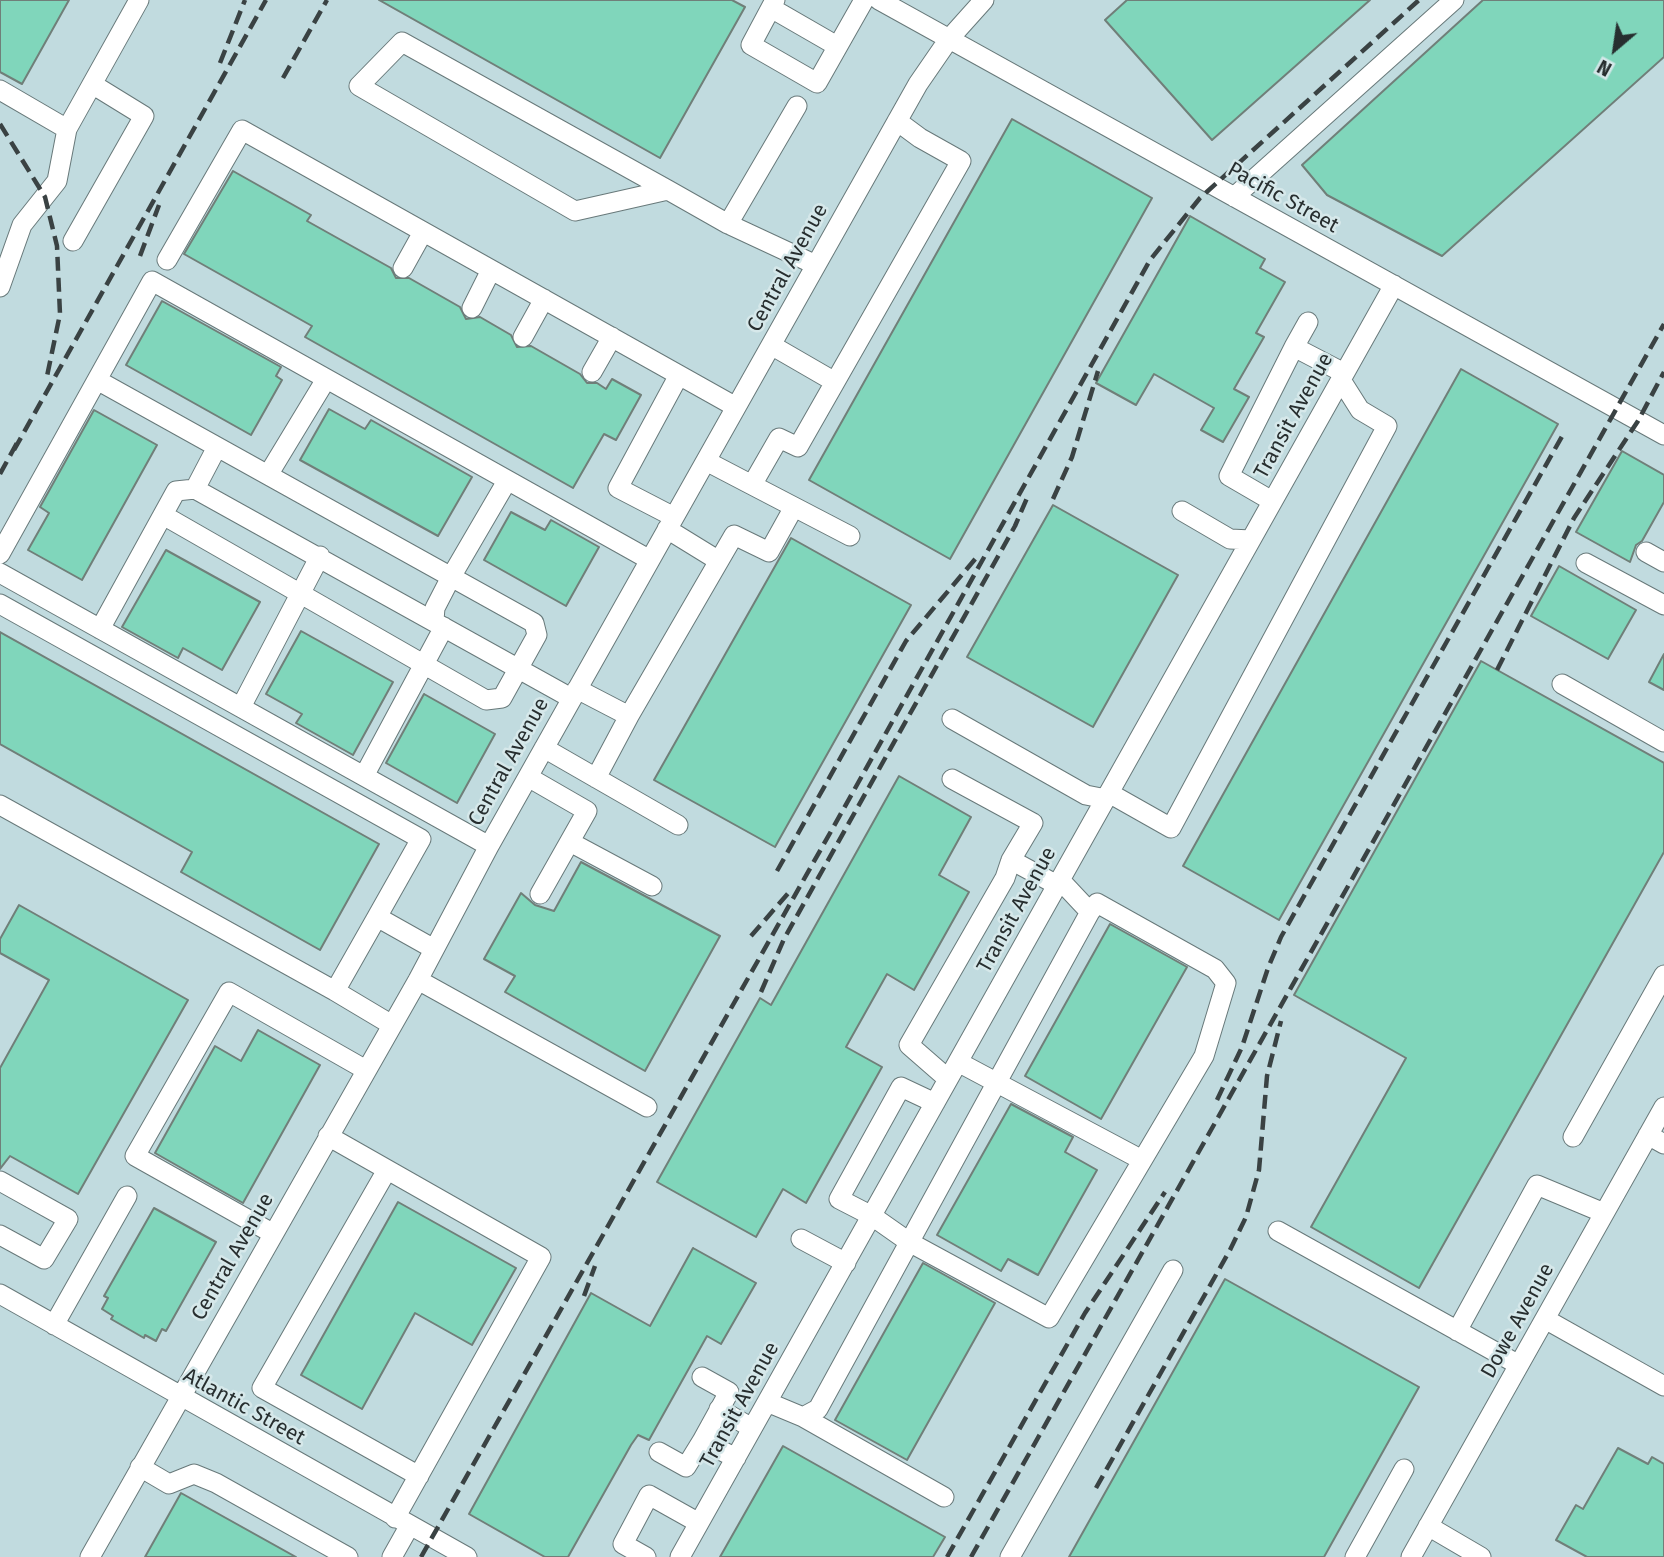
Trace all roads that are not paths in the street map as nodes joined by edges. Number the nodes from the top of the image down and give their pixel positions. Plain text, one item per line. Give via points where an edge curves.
1 (139, 0) edge
2 (864, 0) edge
3 (879, 0) edge
4 (984, 0) edge
5 (1454, 0) edge
6 (773, 4) edge
7 (949, 39) junction
8 (837, 46) junction
9 (92, 85) junction
10 (0, 90) edge
11 (797, 106) dead end
12 (897, 121) junction
13 (67, 129) junction
14 (668, 190) junction
15 (1234, 197) junction
16 (728, 224) junction
17 (424, 232) junction
18 (73, 241) dead end
19 (167, 260) dead end
20 (816, 265) junction
21 (403, 268) dead end
22 (491, 270) junction
23 (1394, 285) junction
24 (0, 287) edge
25 (544, 299) junction
26 (472, 308) dead end
27 (1308, 321) dead end
28 (523, 337) dead end
29 (612, 337) junction
30 (771, 345) junction
31 (1294, 347) junction
32 (592, 372) dead end
33 (679, 375) junction
34 (1343, 376) junction
35 (97, 380) junction
36 (325, 381) junction
37 (835, 382) junction
38 (736, 407) junction
39 (1664, 435) edge
40 (218, 447) junction
41 (706, 461) junction
42 (268, 475) junction
43 (507, 481) junction
44 (752, 485) junction
45 (195, 489) junction
46 (1272, 501) junction
47 (794, 507) junction
48 (1182, 511) dead end
49 (163, 515) junction
50 (671, 523) junction
51 (850, 536) dead end
52 (1251, 540) junction
53 (1646, 552) dead end
54 (0, 554) edge
55 (320, 556) junction
56 (650, 560) junction
57 (719, 561) junction
58 (1664, 562) edge
59 (1586, 563) dead end
60 (0, 573) edge
61 (451, 576) junction
62 (302, 593) junction
63 (0, 604) edge
64 (1664, 605) edge
65 (439, 624) junction
66 (100, 629) junction
67 (423, 666) junction
68 (520, 670) junction
69 (1562, 684) dead end
70 (574, 694) junction
71 (241, 707) junction
72 (629, 716) junction
73 (952, 719) dead end
74 (1664, 742) edge
75 (544, 748) junction
76 (364, 776) junction
77 (528, 777) junction
78 (596, 778) junction
79 (952, 779) dead end
80 (1107, 796) junction
81 (0, 805) edge
82 (678, 825) dead end
83 (570, 842) junction
84 (489, 846) junction
85 (1011, 860) junction
86 (1058, 883) junction
87 (652, 886) dead end
88 (540, 894) dead end
89 (1090, 912) junction
90 (377, 918) junction
91 (434, 949) junction
92 (1664, 975) edge
93 (418, 979) junction
94 (335, 991) junction
95 (392, 1025) junction
96 (366, 1070) junction
97 (953, 1071) junction
98 (997, 1081) junction
99 (935, 1103) junction
100 (647, 1107) dead end
101 (1664, 1107) edge
102 (328, 1136) junction
103 (1573, 1137) dead end
104 (1656, 1140) edge
105 (1142, 1160) junction
106 (387, 1170) junction
107 (0, 1181) edge
108 (127, 1196) dead end
109 (1604, 1213) junction
110 (872, 1216) junction
111 (1278, 1231) dead end
112 (272, 1233) junction
113 (0, 1235) edge
114 (801, 1239) dead end
115 (909, 1242) junction
116 (846, 1263) junction
117 (1173, 1270) dead end
118 (0, 1294) edge
119 (1545, 1319) junction
120 (54, 1325) junction
121 (1457, 1331) junction
122 (1519, 1365) junction
123 (702, 1377) dead end
124 (1664, 1387) edge
125 (180, 1396) junction
126 (767, 1402) junction
127 (719, 1409) junction
128 (803, 1417) junction
129 (752, 1428) junction
130 (702, 1441) junction
131 (659, 1452) dead end
132 (736, 1458) junction
133 (140, 1467) junction
134 (1404, 1469) dead end
135 (419, 1476) junction
136 (944, 1497) dead end
137 (403, 1522) junction
138 (699, 1522) junction
139 (1428, 1526) junction
140 (90, 1557) edge
141 (348, 1557) edge
142 (392, 1557) edge
143 (467, 1557) edge
144 (646, 1557) edge
145 (680, 1557) edge
146 (1010, 1557) edge
147 (1355, 1557) edge
148 (1411, 1557) edge
149 (1481, 1557) edge

1 - 9 street
2 - 8 street
3 - 7 street, Pacific Street
4 - 7 street, Central Avenue
5 - 15 street
6 - 8 street
6 - 8 street via 751,45 817,83
7 - 12 street, Central Avenue
7 - 15 street, Pacific Street
9 - 13 street
9 - 18 street via 144,116
10 - 13 street
11 - 16 street
12 - 20 street, Central Avenue
12 - 37 street via 961,161
13 - 24 street via 57,181 22,225
14 - 14 street via 402,42 359,86 575,211
14 - 16 street
15 - 23 street, Pacific Street
16 - 20 street
17 - 19 street via 242,130
17 - 21 street
17 - 22 street
20 - 30 street, Central Avenue
22 - 25 street
22 - 26 street
23 - 34 street, Transit Avenue
23 - 39 street, Pacific Street
25 - 28 street
25 - 29 street
27 - 31 street
29 - 32 street
29 - 33 street
30 - 37 street
30 - 38 street, Central Avenue
31 - 34 street
31 - 46 street via 1229,476
33 - 38 street
33 - 50 street via 618,488
34 - 46 street, Transit Avenue
34 - 80 street via 1360,410 1387,426 1171,828
35 - 36 street via 152,281
35 - 40 street
35 - 54 street
36 - 42 street
36 - 43 street
37 - 44 street via 798,447 779,438
38 - 41 street, Central Avenue
40 - 42 street
40 - 45 street
41 - 44 street
41 - 50 street, Central Avenue
42 - 61 street
43 - 56 street
43 - 61 street
44 - 47 street
45 - 49 street via 176,491
45 - 55 street
46 - 52 street, Transit Avenue
47 - 51 street
47 - 57 street via 769,552 734,535
48 - 52 street via 1230,539
49 - 62 street
49 - 66 street
50 - 56 street, Central Avenue
50 - 57 street
52 - 80 street, Transit Avenue
53 - 58 street
55 - 62 street
55 - 65 street
56 - 70 street, Central Avenue
57 - 72 street
59 - 64 street
60 - 66 street
61 - 65 street via 435,608
61 - 68 street via 534,623 537,635
62 - 67 street
62 - 71 street
63 - 90 street via 421,839
65 - 67 street
65 - 68 street
66 - 71 street
67 - 68 street via 496,701
67 - 76 street
68 - 70 street
69 - 74 street
70 - 72 street
70 - 75 street, Central Avenue
71 - 76 street
72 - 78 street
73 - 80 street via 1086,795
75 - 77 street, Central Avenue
75 - 78 street
76 - 84 street
77 - 83 street via 587,811
77 - 84 street, Central Avenue
78 - 82 street
79 - 85 street via 1033,823
80 - 86 street, Transit Avenue
81 - 94 street
83 - 87 street
83 - 88 street
84 - 91 street, Central Avenue
85 - 86 street
85 - 97 street via 909,1045
86 - 89 street
86 - 97 street, Transit Avenue
89 - 98 street
89 - 105 street via 1097,902 1215,969 1226,983 1204,1056
90 - 91 street
90 - 94 street
91 - 93 street, Central Avenue
92 - 103 street
93 - 95 street, Central Avenue
93 - 100 street
94 - 95 street
95 - 96 street, Central Avenue
96 - 102 street, Central Avenue
96 - 112 street via 229,992 135,1156
97 - 98 street
97 - 99 street, Transit Avenue
98 - 105 street
98 - 115 street
99 - 110 street, Transit Avenue
99 - 110 street via 901,1087 839,1199
101 - 104 street, Dowe Avenue
102 - 106 street
102 - 112 street, Central Avenue
104 - 109 street, Dowe Avenue
105 - 115 street via 1049,1318
106 - 135 street via 541,1257
106 - 135 street via 262,1388
107 - 113 street via 68,1219 44,1259
108 - 120 street
109 - 119 street, Dowe Avenue
109 - 121 street via 1537,1185
110 - 115 street
110 - 116 street, Transit Avenue
111 - 121 street
112 - 125 street, Central Avenue
114 - 116 street
115 - 128 street via 818,1409
116 - 126 street, Transit Avenue
117 - 146 street
118 - 120 street, Atlantic Street
119 - 122 street, Dowe Avenue
119 - 124 street
120 - 125 street, Atlantic Street
121 - 122 street
122 - 139 street, Dowe Avenue
123 - 127 street via 729,1392
125 - 133 street, Central Avenue
125 - 137 street, Atlantic Street
126 - 128 street
126 - 129 street, Transit Avenue
127 - 129 street
127 - 130 street
128 - 136 street
129 - 132 street, Transit Avenue
130 - 131 street via 686,1467
130 - 132 street
132 - 138 street, Transit Avenue
133 - 140 street, Central Avenue
133 - 141 street via 169,1483 194,1474 216,1483
134 - 147 street
135 - 137 street
137 - 142 street
137 - 143 street, Atlantic Street
138 - 144 street via 649,1495 623,1544
138 - 145 street, Transit Avenue
139 - 148 street, Dowe Avenue
139 - 149 street

